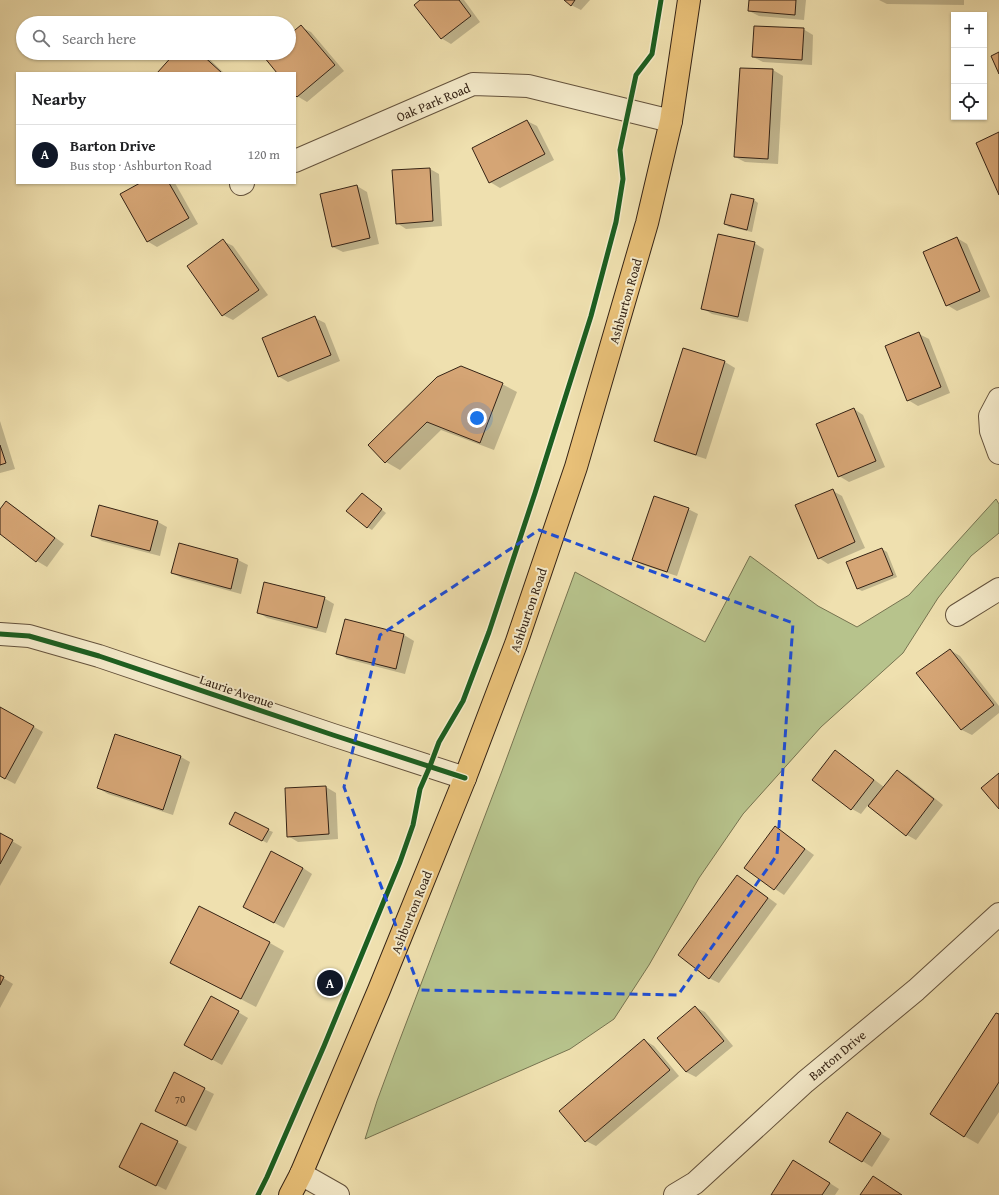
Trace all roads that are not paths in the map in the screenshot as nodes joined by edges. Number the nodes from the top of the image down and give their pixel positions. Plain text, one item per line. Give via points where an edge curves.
1 (689, 0) edge
2 (671, 121) junction
3 (296, 161) edge
4 (999, 399) edge
5 (999, 452) edge
6 (998, 591) edge
7 (957, 615) dead end
8 (0, 634) edge
9 (465, 778) junction
10 (999, 914) edge
11 (300, 1174) junction
12 (290, 1195) edge
13 (338, 1195) edge
14 (675, 1195) edge

1 - 2 main road, Ashburton Road
2 - 3 street, Oak Park Road via 528,86 473,84
2 - 9 main road, Ashburton Road via 647,223 576,467 516,644
4 - 5 street via 990,416 991,431
6 - 7 street
8 - 9 street, Laurie Avenue via 29,636 99,656
9 - 11 main road, Ashburton Road via 379,990
10 - 14 street, Barton Drive via 916,990 805,1082 695,1183
11 - 12 main road, Ashburton Road
11 - 13 street

